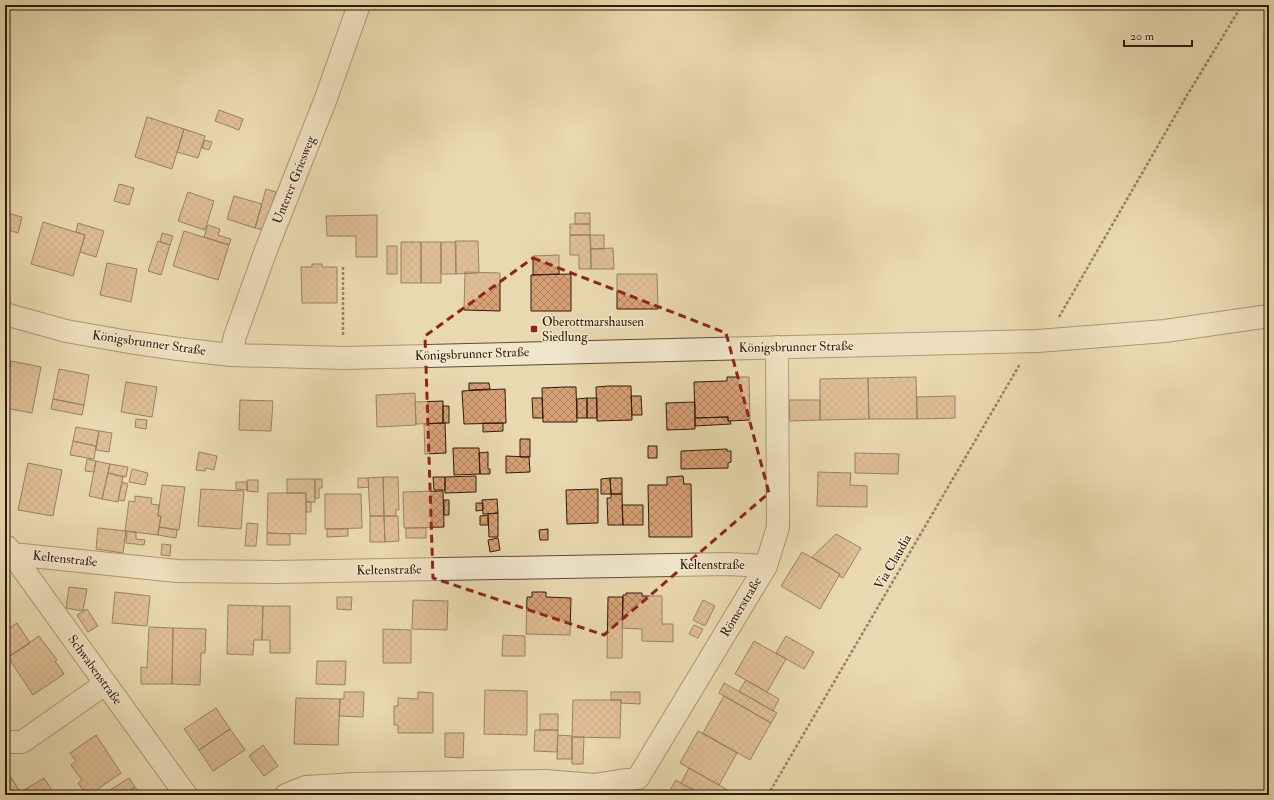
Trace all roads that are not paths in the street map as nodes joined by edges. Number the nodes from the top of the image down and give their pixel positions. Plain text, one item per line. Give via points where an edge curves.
1 (359, 5) edge
2 (5, 314) edge
3 (1269, 316) edge
4 (777, 348) junction
5 (231, 355) junction
6 (8, 549) edge
7 (766, 566) junction
8 (106, 684) junction
9 (5, 742) edge
10 (593, 790) edge
11 (186, 795) edge
12 (286, 795) edge

1 - 5 street, Unterer Griesweg via 325,102 266,250 235,336
2 - 5 street, Königsbrunner Straße via 98,337
3 - 4 street, Königsbrunner Straße via 1165,331 1038,341
4 - 5 street, Königsbrunner Straße via 344,358
4 - 7 street, Römerstraße via 778,527
6 - 7 street, Keltenstraße via 177,571 283,572 728,564
6 - 8 street, Schwabenstraße
7 - 10 street, Römerstraße via 638,778
8 - 9 street via 22,742
8 - 11 street, Schwabenstraße
10 - 12 street, Römerstraße via 545,781 355,784 306,787

